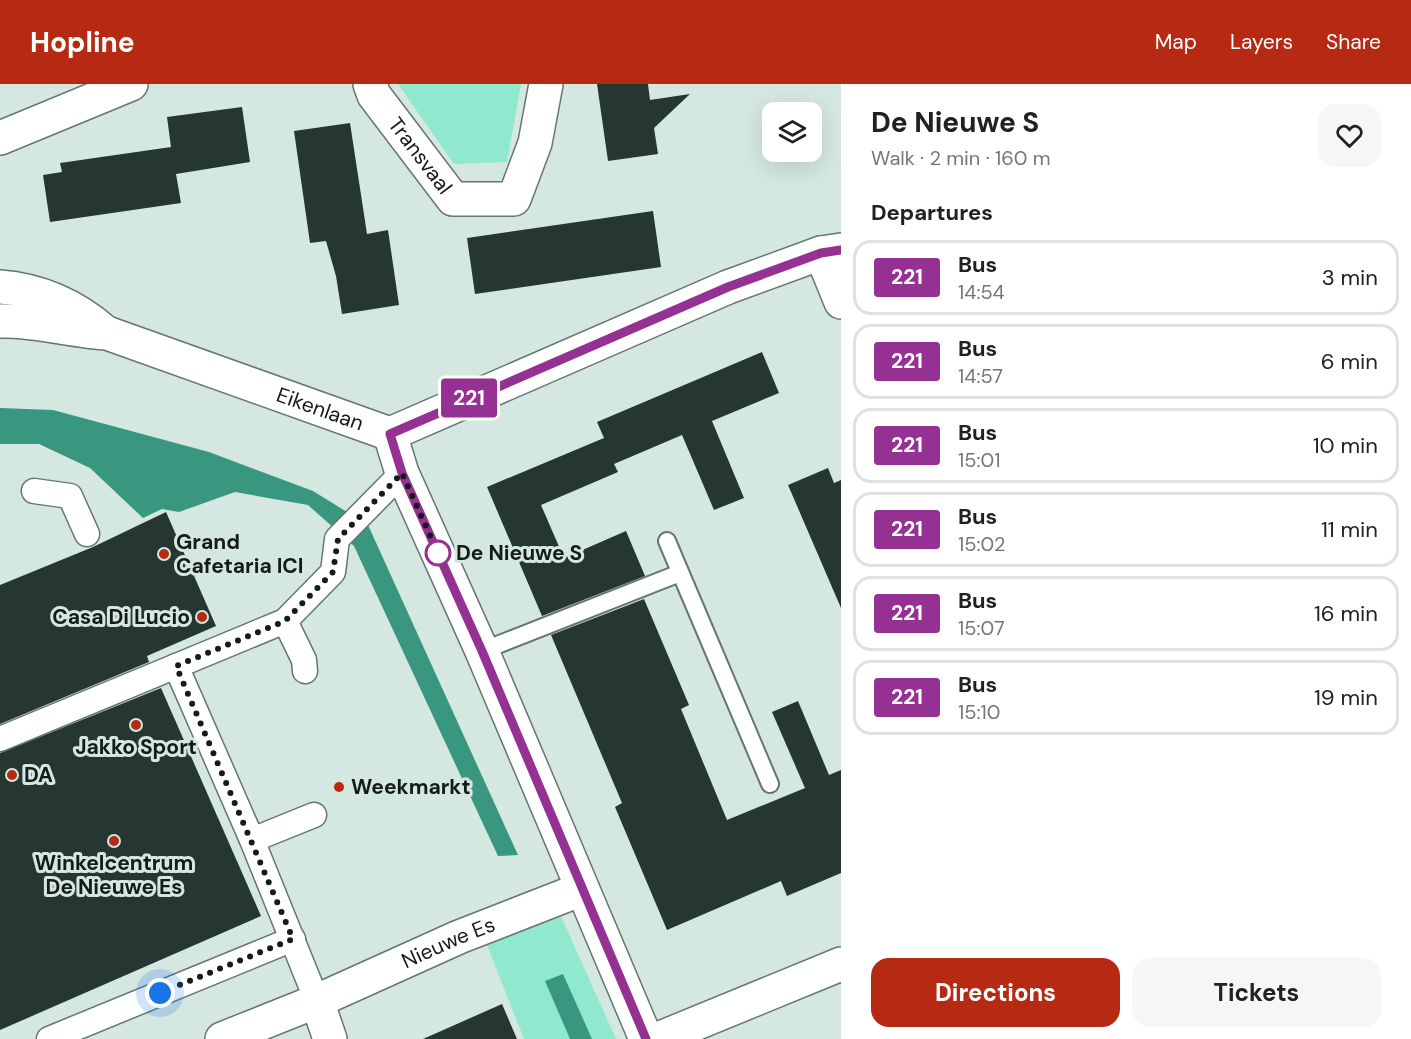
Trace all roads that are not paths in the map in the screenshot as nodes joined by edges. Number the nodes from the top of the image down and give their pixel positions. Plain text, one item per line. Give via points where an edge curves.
1 (131, 84) edge
2 (370, 84) edge
3 (546, 84) edge
4 (0, 138) edge
5 (831, 251) edge
6 (0, 287) edge
7 (841, 302) edge
8 (0, 321) edge
9 (106, 333) junction
10 (390, 434) junction
11 (402, 473) junction
12 (34, 491) dead end
13 (87, 534) dead end
14 (667, 541) dead end
15 (680, 573) junction
16 (285, 621) junction
17 (482, 651) junction
18 (176, 666) junction
19 (305, 671) dead end
20 (0, 739) edge
21 (770, 784) dead end
22 (314, 815) dead end
23 (252, 840) junction
24 (582, 889) junction
25 (293, 939) junction
26 (841, 964) edge
27 (317, 1002) junction
28 (49, 1039) edge
29 (222, 1039) edge
30 (330, 1039) edge
31 (646, 1039) edge
32 (658, 1039) edge

1 - 4 street
2 - 3 street, Transvaal via 453,199 479,200 514,199 535,143
5 - 7 street
5 - 10 street via 728,287
6 - 9 street, Eikenlaan via 16,288 65,304 81,311
8 - 9 street, Eikenlaan via 29,321 77,332
9 - 10 street, Eikenlaan
10 - 11 street, Eikenlaan
11 - 16 street via 338,539 333,572
11 - 17 street, Eikenlaan
12 - 13 street via 70,496
14 - 15 lane
15 - 17 lane
15 - 21 lane
16 - 18 street
16 - 19 street
17 - 24 street, Eikenlaan
18 - 20 street
18 - 23 street
22 - 23 street
23 - 25 street
24 - 27 street, Nieuwe Es via 459,937
24 - 31 street, Eikenlaan
25 - 27 street
25 - 28 street
26 - 32 street
27 - 29 street, Nieuwe Es
27 - 30 street

